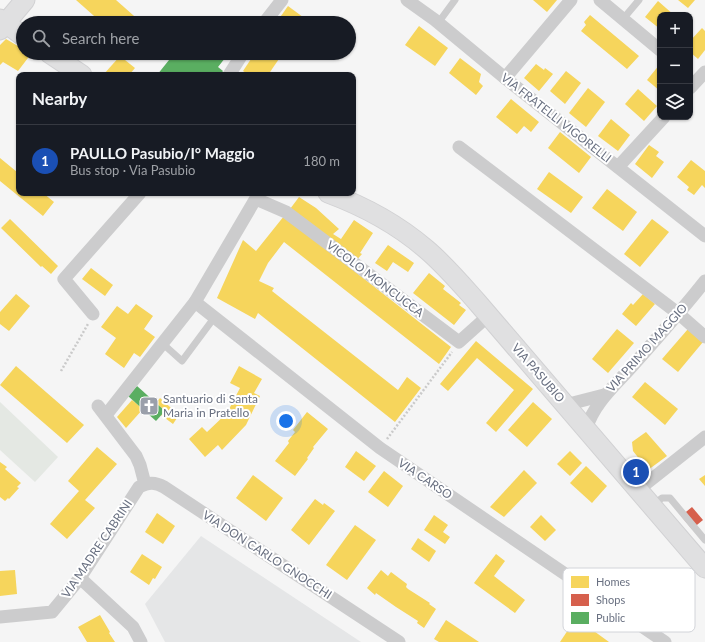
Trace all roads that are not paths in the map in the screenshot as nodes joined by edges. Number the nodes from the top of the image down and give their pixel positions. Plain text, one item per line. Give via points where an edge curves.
1 (24, 0) edge
2 (282, 0) edge
3 (407, 0) edge
4 (455, 0) edge
5 (571, 0) edge
6 (600, 0) edge
7 (639, 0) edge
8 (269, 16) edge
9 (623, 19) junction
10 (438, 23) junction
11 (2, 24) edge
12 (16, 32) edge
13 (658, 48) edge
14 (60, 60) edge
15 (239, 60) edge
16 (78, 72) edge
17 (231, 72) edge
18 (506, 78) junction
19 (661, 120) edge
20 (459, 147) dead end
21 (618, 167) junction
22 (137, 196) edge
23 (257, 196) edge
24 (335, 196) edge
25 (705, 236) edge
26 (705, 281) edge
27 (195, 302) junction
28 (93, 314) road end
29 (679, 314) junction
30 (488, 316) junction
31 (214, 318) junction
32 (705, 337) edge
33 (162, 343) junction
34 (604, 395) junction
35 (565, 405) junction
36 (586, 429) junction
37 (705, 437) edge
38 (145, 484) junction
39 (638, 490) junction
40 (651, 506) junction
41 (705, 540) edge
42 (703, 563) edge
43 (563, 573) edge
44 (80, 578) junction
45 (0, 617) edge
46 (650, 632) edge
47 (383, 638) edge
48 (141, 642) edge
49 (399, 642) edge
50 (665, 642) edge

1 - 11 street
2 - 8 street
3 - 10 street, VIA FRATELLI VIGORELLI
4 - 10 lane
5 - 18 street
6 - 9 street
7 - 9 lane
9 - 13 street
10 - 18 street, VIA FRATELLI VIGORELLI
11 - 12 street
14 - 16 street
15 - 17 street
18 - 21 street, VIA FRATELLI VIGORELLI
19 - 21 street
20 - 29 street
21 - 25 street, VIA FRATELLI VIGORELLI
22 - 28 street via 64,279
23 - 27 street
23 - 30 street, VICOLO MONCUCCA via 286,212 459,342
24 - 30 street, VIA PASUBIO via 387,221 426,248
26 - 29 street, VIA PRIMO MAGGIO
27 - 31 street, VIA CARSO
27 - 33 street
29 - 32 street
29 - 34 street, VIA PRIMO MAGGIO via 623,378
30 - 35 street, VIA PASUBIO
31 - 33 lane via 182,361
31 - 43 street, VIA CARSO via 380,448
33 - 38 street via 102,410 136,456
34 - 35 street, VIA PRIMO MAGGIO
34 - 36 street, VIA PRIMO MAGGIO
35 - 36 street, VIA PASUBIO
36 - 39 street, VIA PASUBIO
37 - 39 street
38 - 44 street, VIA MADRE CABRINI via 139,488
38 - 47 street, VIA DON CARLO GNOCCHI via 157,483 164,487
39 - 40 street, VIA PASUBIO
40 - 41 lane via 662,498 670,498
40 - 42 street, VIA PASUBIO
44 - 45 street, VIA MADRE CABRINI via 52,612
44 - 48 street via 133,627
46 - 50 street, VIA CARSO
47 - 49 street, VIA DON CARLO GNOCCHI

